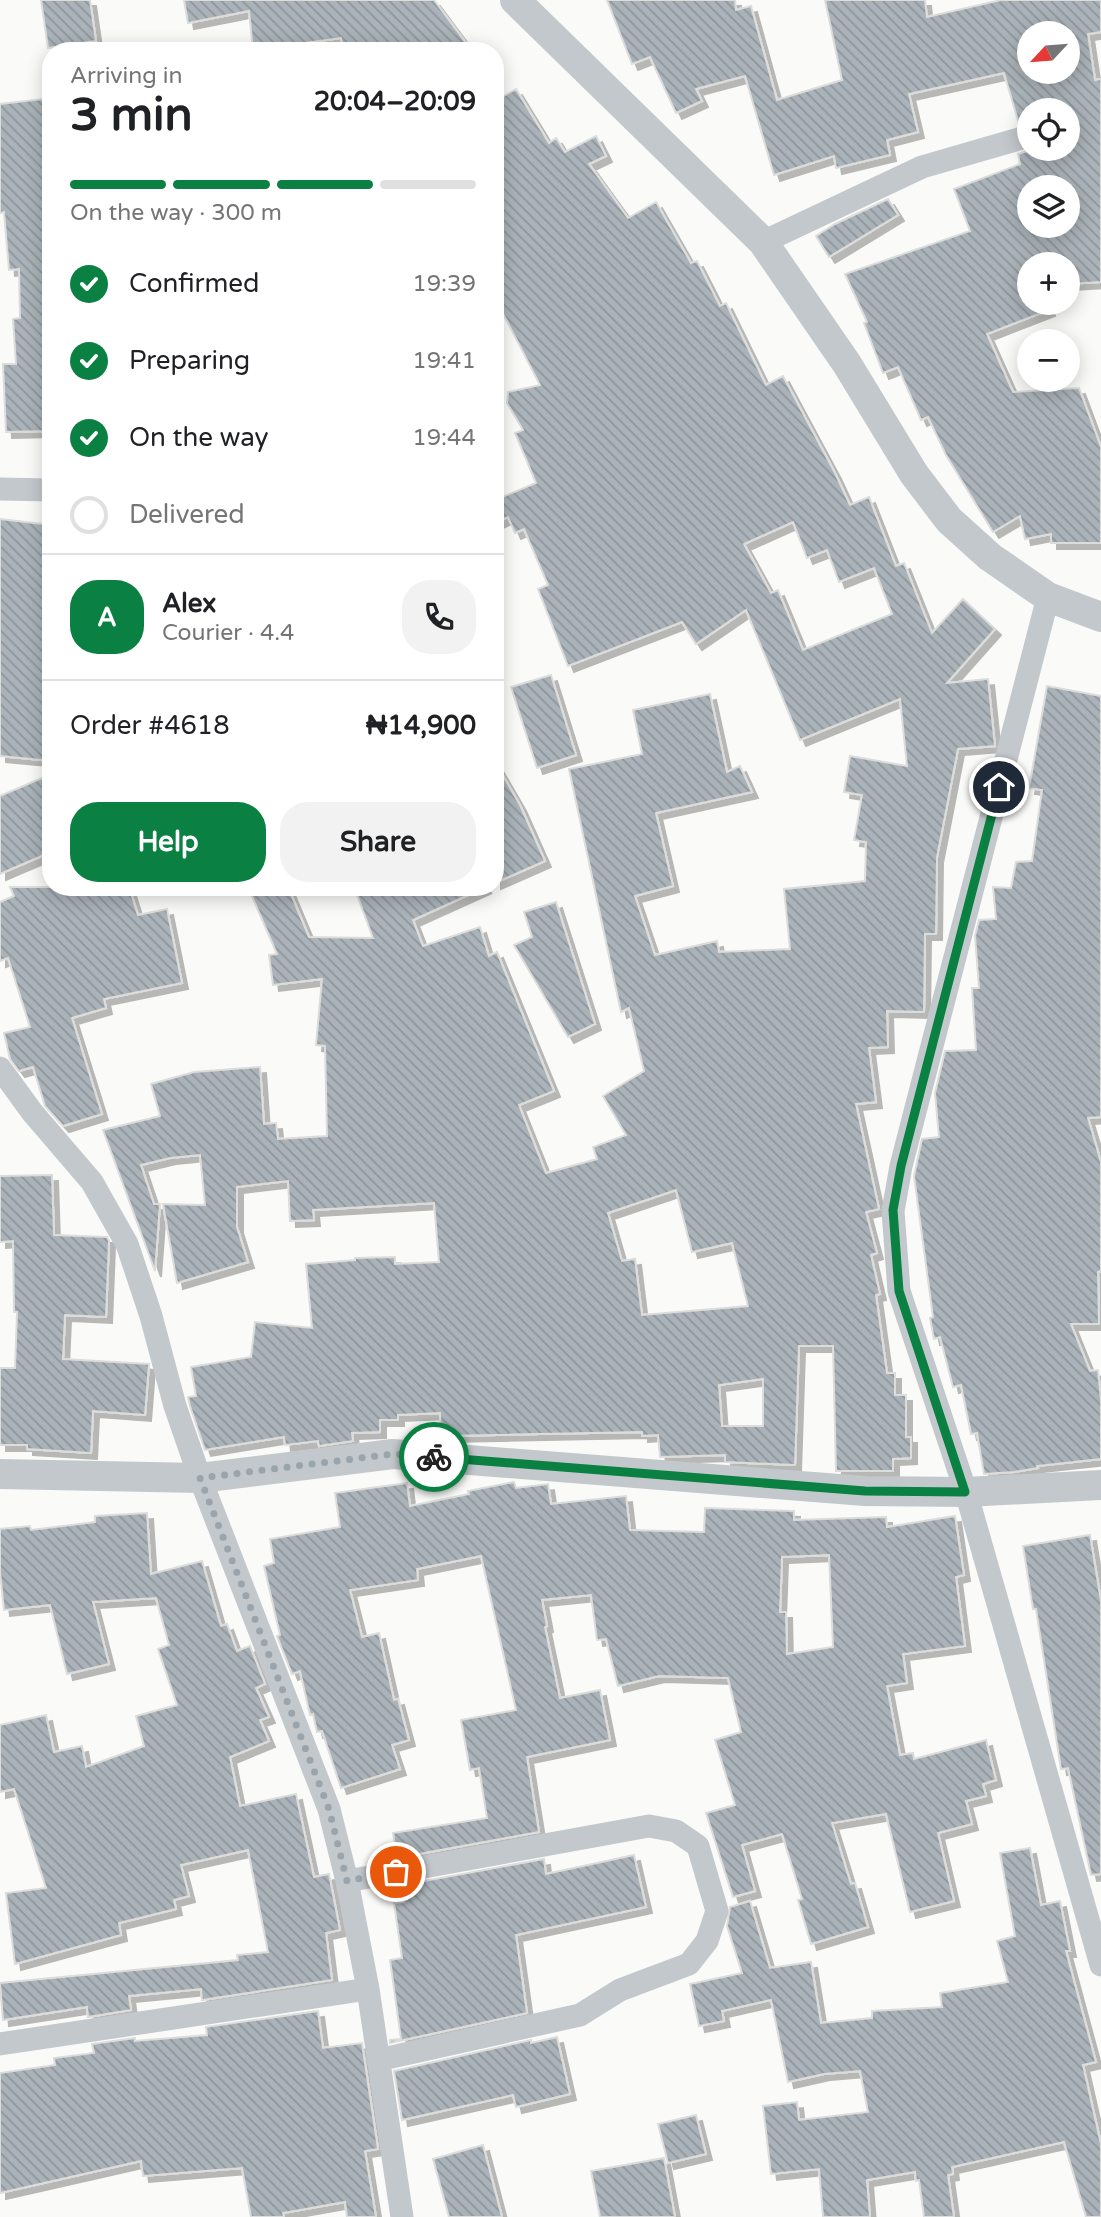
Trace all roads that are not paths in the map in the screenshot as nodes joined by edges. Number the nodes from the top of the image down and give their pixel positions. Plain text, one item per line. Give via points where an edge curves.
1 (514, 0) edge
2 (1017, 139) edge
3 (763, 242) junction
4 (0, 489) edge
5 (42, 490) edge
6 (1048, 597) junction
7 (1101, 617) edge
8 (0, 1068) edge
9 (0, 1474) edge
10 (200, 1478) junction
11 (1101, 1485) edge
12 (965, 1492) junction
13 (347, 1881) junction
14 (1101, 1965) edge
15 (368, 1989) junction
16 (0, 2045) edge
17 (378, 2060) junction
18 (402, 2217) edge

1 - 3 street
2 - 3 street via 922,167
3 - 6 street via 847,364 914,474 949,520 990,557
4 - 5 street
6 - 7 street
6 - 12 street via 893,1210 899,1291
8 - 10 street via 92,1182 127,1244
9 - 10 street
10 - 12 street via 393,1454 865,1491
10 - 13 street via 329,1809
11 - 12 street
12 - 14 street
13 - 15 street
13 - 17 street via 649,1826 676,1831 698,1846 717,1911 707,1941 689,1964 620,1990 580,2015
15 - 16 street
15 - 17 street
17 - 18 street

